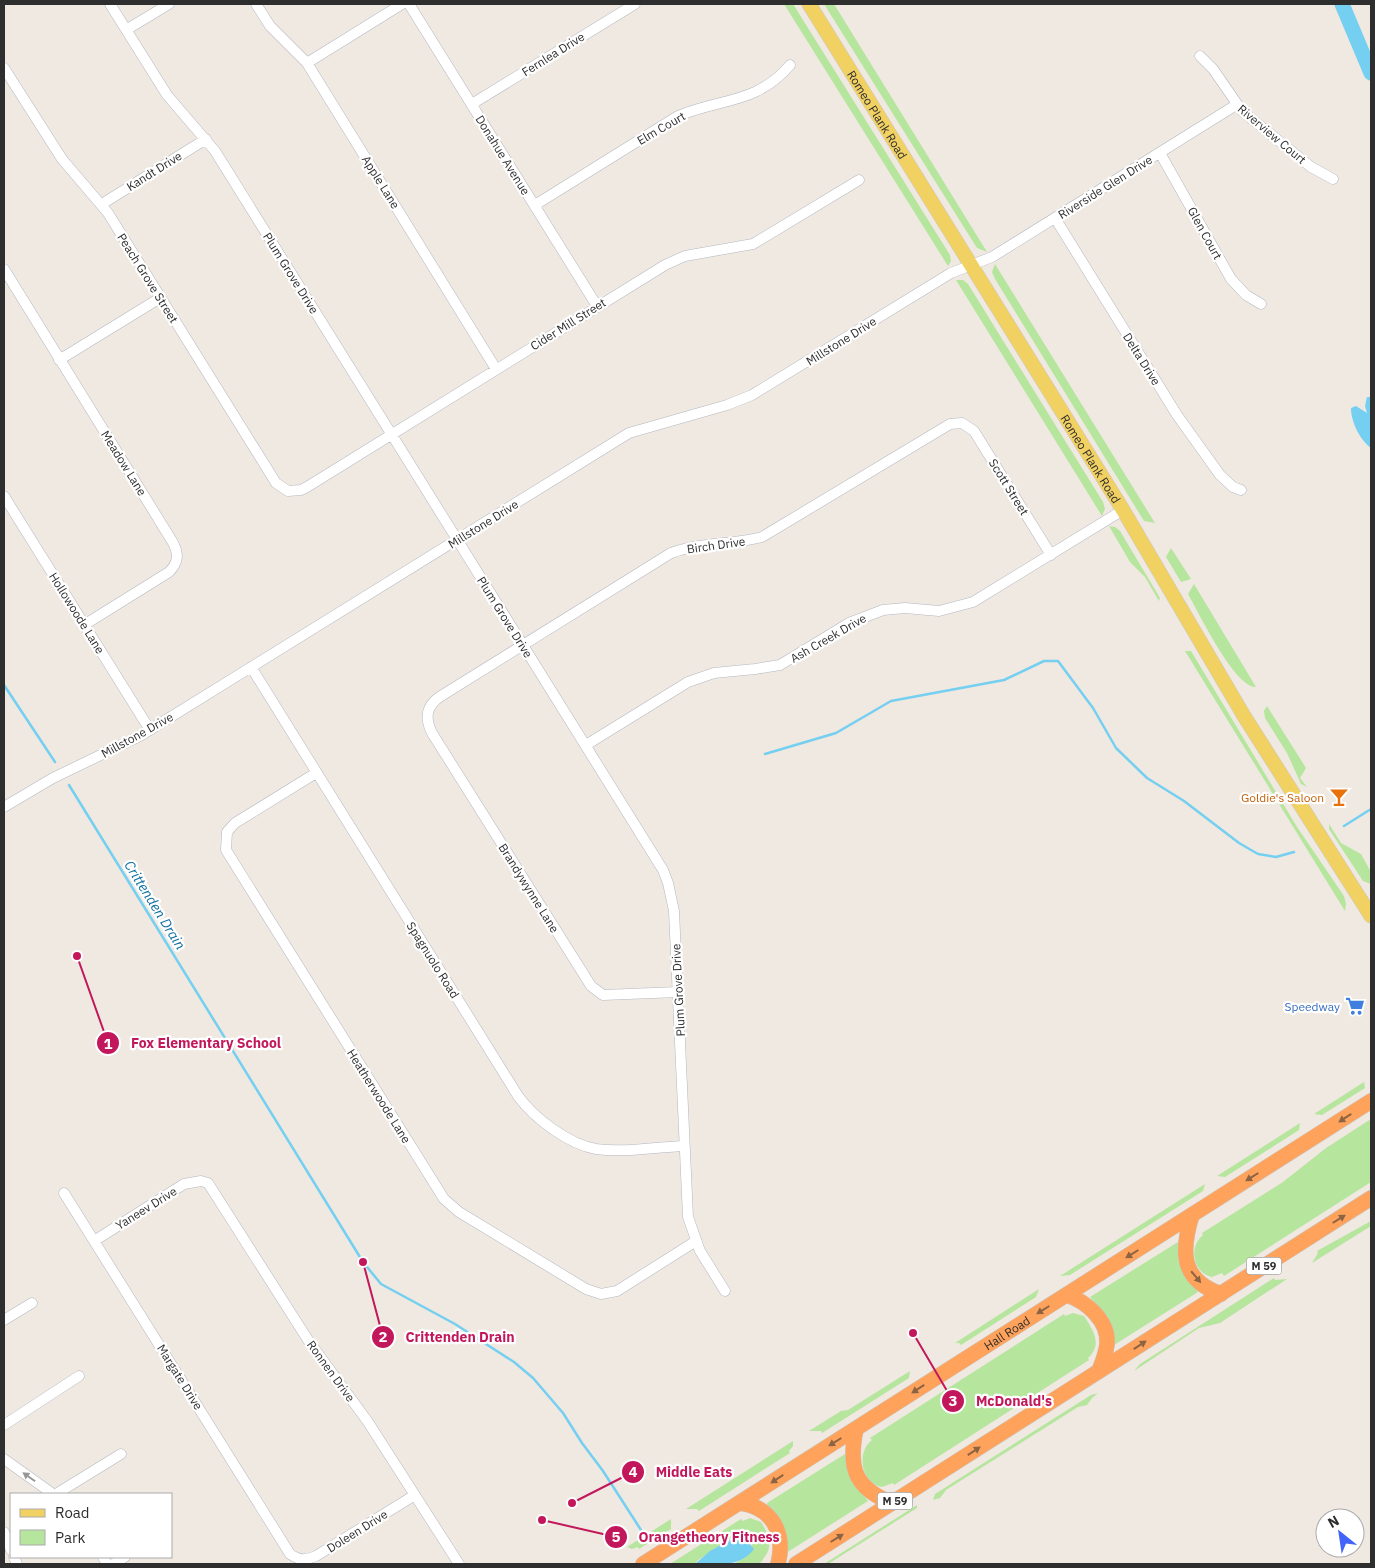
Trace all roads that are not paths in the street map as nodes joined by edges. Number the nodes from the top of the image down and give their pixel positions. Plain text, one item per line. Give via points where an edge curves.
1 (110, 4) edge
2 (168, 4) edge
3 (256, 4) edge
4 (402, 4) edge
5 (409, 4) edge
6 (635, 4) edge
7 (809, 4) edge
8 (126, 30) junction
9 (1200, 56) dead end
10 (307, 63) junction
11 (790, 65) dead end
12 (4, 68) edge
13 (472, 104) junction
14 (1236, 105) junction
15 (206, 139) junction
16 (1160, 153) junction
17 (1333, 179) dead end
18 (859, 180) dead end
19 (102, 204) junction
20 (535, 205) junction
21 (1055, 218) junction
22 (972, 265) junction
23 (4, 269) edge
24 (160, 298) junction
25 (1262, 304) dead end
26 (597, 306) junction
27 (59, 360) junction
28 (496, 369) junction
29 (962, 423) joint
30 (392, 434) junction
31 (1241, 490) dead end
32 (288, 491) joint
33 (4, 496) edge
34 (1123, 510) junction
35 (457, 540) junction
36 (1051, 555) junction
37 (84, 625) junction
38 (523, 645) junction
39 (251, 667) junction
40 (428, 712) joint
41 (150, 730) junction
42 (586, 745) junction
43 (316, 773) junction
44 (4, 807) edge
45 (1371, 916) edge
46 (678, 992) junction
47 (1371, 1101) edge
48 (684, 1146) junction
49 (201, 1181) joint
50 (64, 1193) dead end
51 (1371, 1198) edge
52 (1192, 1215) junction
53 (94, 1240) junction
54 (696, 1241) junction
55 (725, 1291) dead end
56 (1221, 1294) junction
57 (1067, 1295) junction
58 (32, 1303) dead end
59 (4, 1320) edge
60 (1099, 1371) junction
61 (80, 1376) dead end
62 (4, 1425) edge
63 (856, 1429) junction
64 (121, 1454) dead end
65 (4, 1459) edge
66 (54, 1493) edge
67 (57, 1493) edge
68 (415, 1495) junction
69 (740, 1503) junction
70 (892, 1503) junction
71 (4, 1531) edge
72 (10, 1547) edge
73 (298, 1559) joint
74 (460, 1564) edge
75 (643, 1564) edge
76 (778, 1564) edge
77 (796, 1564) edge

1 - 8 street, Plum Grove Drive
2 - 8 street
3 - 10 street, Apple Lane via 277,33
4 - 10 street
5 - 13 street, Donahue Avenue
6 - 13 street, Fernlea Drive
7 - 22 main road, Romeo Plank Road
8 - 15 street, Plum Grove Drive via 168,95
9 - 14 street, Riverview Court via 1218,76
10 - 28 street, Apple Lane
11 - 20 street, Elm Court via 776,81 756,94 678,116
12 - 19 street, Peach Grove Street via 62,159
13 - 20 street, Donahue Avenue
14 - 16 street, Riverside Glen Drive
14 - 17 street, Riverview Court via 1311,167
15 - 19 street, Kandt Drive
15 - 30 street, Plum Grove Drive
16 - 21 street, Riverside Glen Drive
16 - 25 street, Glen Court via 1231,279 1246,295
18 - 26 street, Cider Mill Street via 764,239 743,247 676,259
19 - 24 street, Peach Grove Street
20 - 26 street, Donahue Avenue
21 - 22 street, Riverside Glen Drive via 992,257
21 - 31 street, Delta Drive via 1177,415 1220,475
22 - 34 main road, Romeo Plank Road
22 - 35 street, Millstone Drive via 951,274 752,395 629,433
23 - 27 street, Meadow Lane
24 - 27 street
24 - 32 street, Peach Grove Street via 276,483
26 - 28 street, Cider Mill Street
27 - 37 street, Meadow Lane via 178,554 169,572
28 - 30 street, Cider Mill Street
29 - 36 street, Scott Street via 978,436
29 - 38 street, Birch Drive via 944,426 762,537 696,545 671,553
30 - 32 street, Cider Mill Street via 301,490
30 - 35 street, Plum Grove Drive
33 - 37 street, Hollowoode Lane
34 - 36 street, Ash Creek Drive
34 - 45 main road, Romeo Plank Road via 1244,716
35 - 38 street, Plum Grove Drive
35 - 39 street, Millstone Drive
36 - 42 street, Ash Creek Drive via 962,607 939,611 883,610 849,624 780,664 702,676
37 - 41 street, Hollowoode Lane
38 - 40 street, Birch Drive via 435,700
38 - 42 street, Plum Grove Drive
39 - 41 street, Millstone Drive
39 - 43 street, Spagnuolo Road
40 - 46 street, Brandywynne Lane via 432,732 596,992 612,995
41 - 44 street, Millstone Drive via 53,778
42 - 46 street, Plum Grove Drive via 656,857 668,883 674,911
43 - 48 street, Spagnuolo Road via 518,1096 533,1114 594,1149
43 - 54 street, Heatherwoode Lane via 235,823 227,832 226,850 444,1199 459,1212 586,1289 601,1294 617,1291
46 - 48 street, Plum Grove Drive
47 -> 52 highway, Hall Road
48 - 54 street, Plum Grove Drive via 687,1206
49 - 53 street, Yaneev Drive via 184,1184
49 - 68 street, Ronnen Drive via 213,1189 308,1340 368,1422
50 - 53 street, Margate Drive
56 -> 51 highway, M 59
52 -> 56 highway via 1185,1242 1186,1262 1201,1284
52 -> 57 highway, Hall Road
53 - 73 street, Margate Drive via 285,1546
54 - 55 street, Plum Grove Drive
60 -> 56 highway, M 59
57 - 60 highway via 1090,1308 1104,1329 1107,1344
57 -> 63 highway, Hall Road
58 - 59 street
70 -> 60 highway, M 59
61 - 62 street
63 -> 69 highway, Hall Road
63 - 70 highway via 852,1452 855,1471 867,1490
64 - 67 street
66 -> 65 street
68 - 73 street, Doleen Drive via 316,1556
68 - 74 street, Ronnen Drive
69 - 75 highway, Hall Road
69 - 76 highway via 759,1507 774,1523 780,1539
77 -> 70 highway, M 59
71 - 72 street

